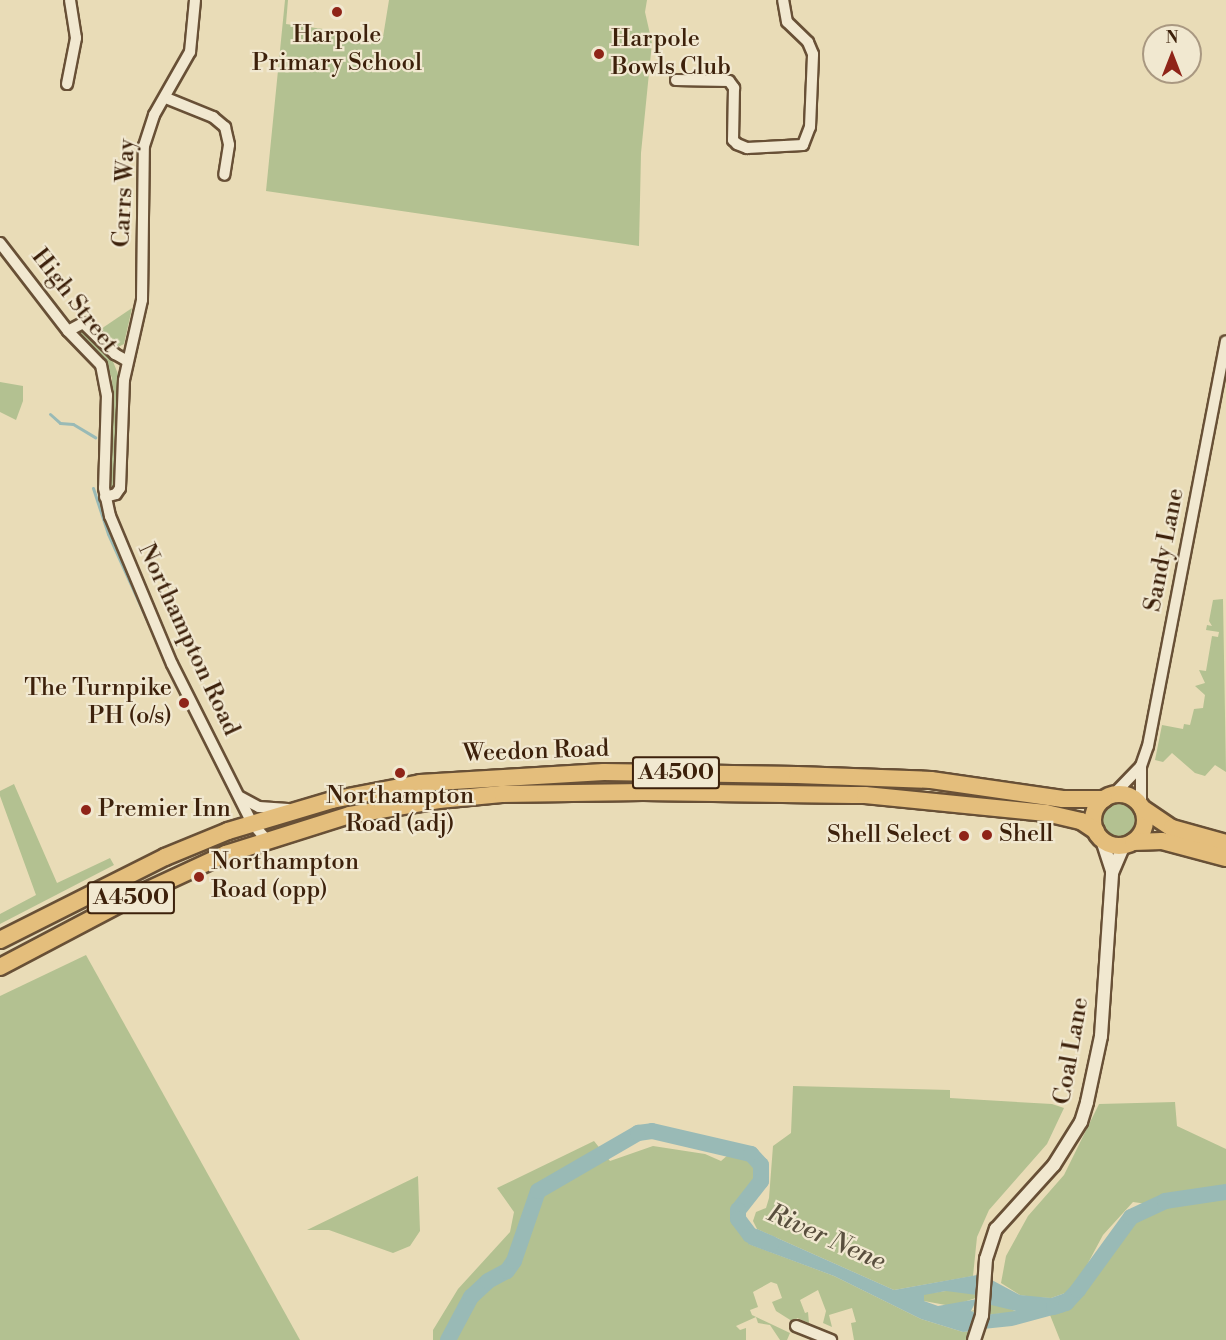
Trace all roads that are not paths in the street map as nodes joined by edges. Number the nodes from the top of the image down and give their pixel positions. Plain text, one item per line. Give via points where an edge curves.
1 (70, 0) edge
2 (195, 0) edge
3 (783, 0) edge
4 (676, 80) dead end
5 (67, 84) dead end
6 (166, 98) junction
7 (224, 175) dead end
8 (0, 243) edge
9 (68, 331) junction
10 (1226, 340) edge
11 (126, 360) junction
12 (105, 497) junction
13 (1141, 766) junction
14 (1108, 797) junction
15 (241, 801) junction
16 (1142, 807) junction
17 (294, 810) junction
18 (252, 823) junction
19 (228, 831) junction
20 (1099, 835) junction
21 (266, 839) junction
22 (1226, 843) edge
23 (1129, 844) junction
24 (1226, 858) edge
25 (1112, 873) junction
26 (0, 940) edge
27 (0, 967) edge
28 (796, 1326) dead end
29 (807, 1335) edge
30 (976, 1335) edge
31 (831, 1340) edge

1 - 5 street via 76,38
2 - 6 street, Carrs Way via 190,52
3 - 4 street via 787,22 808,42 813,54 810,127 803,145 747,148 737,144 732,140 734,88 729,81
6 - 7 street via 213,117 225,127 229,145
6 - 11 street, Carrs Way via 154,115 144,146 142,300
8 - 9 street, High Street
9 - 11 street via 83,323
9 - 12 street, High Street via 100,365 106,380
10 - 13 street, Sandy Lane
11 - 12 street, Carrs Way via 118,463 120,488 116,494
12 - 15 street, Northampton Road via 152,620
13 - 14 street
13 - 16 street
14 - 16 highway via 1131,796
14 - 17 highway, Weedon Road / A4500 via 1063,798 931,780 604,772 420,783
14 - 20 highway via 1094,814
15 - 17 street
15 - 18 street, Northampton Road
15 - 19 street
16 - 22 highway via 1172,828
16 - 23 highway via 1145,825
17 - 18 highway, Weedon Road / A4500
18 - 19 highway, Weedon Road / A4500
18 - 21 street, Northampton Road
19 - 26 highway, Weedon Road / A4500 via 155,862
20 - 21 highway, Weedon Road / A4500 via 1068,817 946,801 865,795 643,792 446,799 350,815
20 - 23 highway
20 - 25 street, Coal Lane
21 - 27 highway, Weedon Road / A4500 via 182,873
23 - 24 highway via 1162,841
23 - 25 street, Coal Lane
25 - 30 street, Coal Lane via 1101,1036 1081,1122 1054,1166 1000,1221 992,1236
28 - 29 street
29 - 31 street

